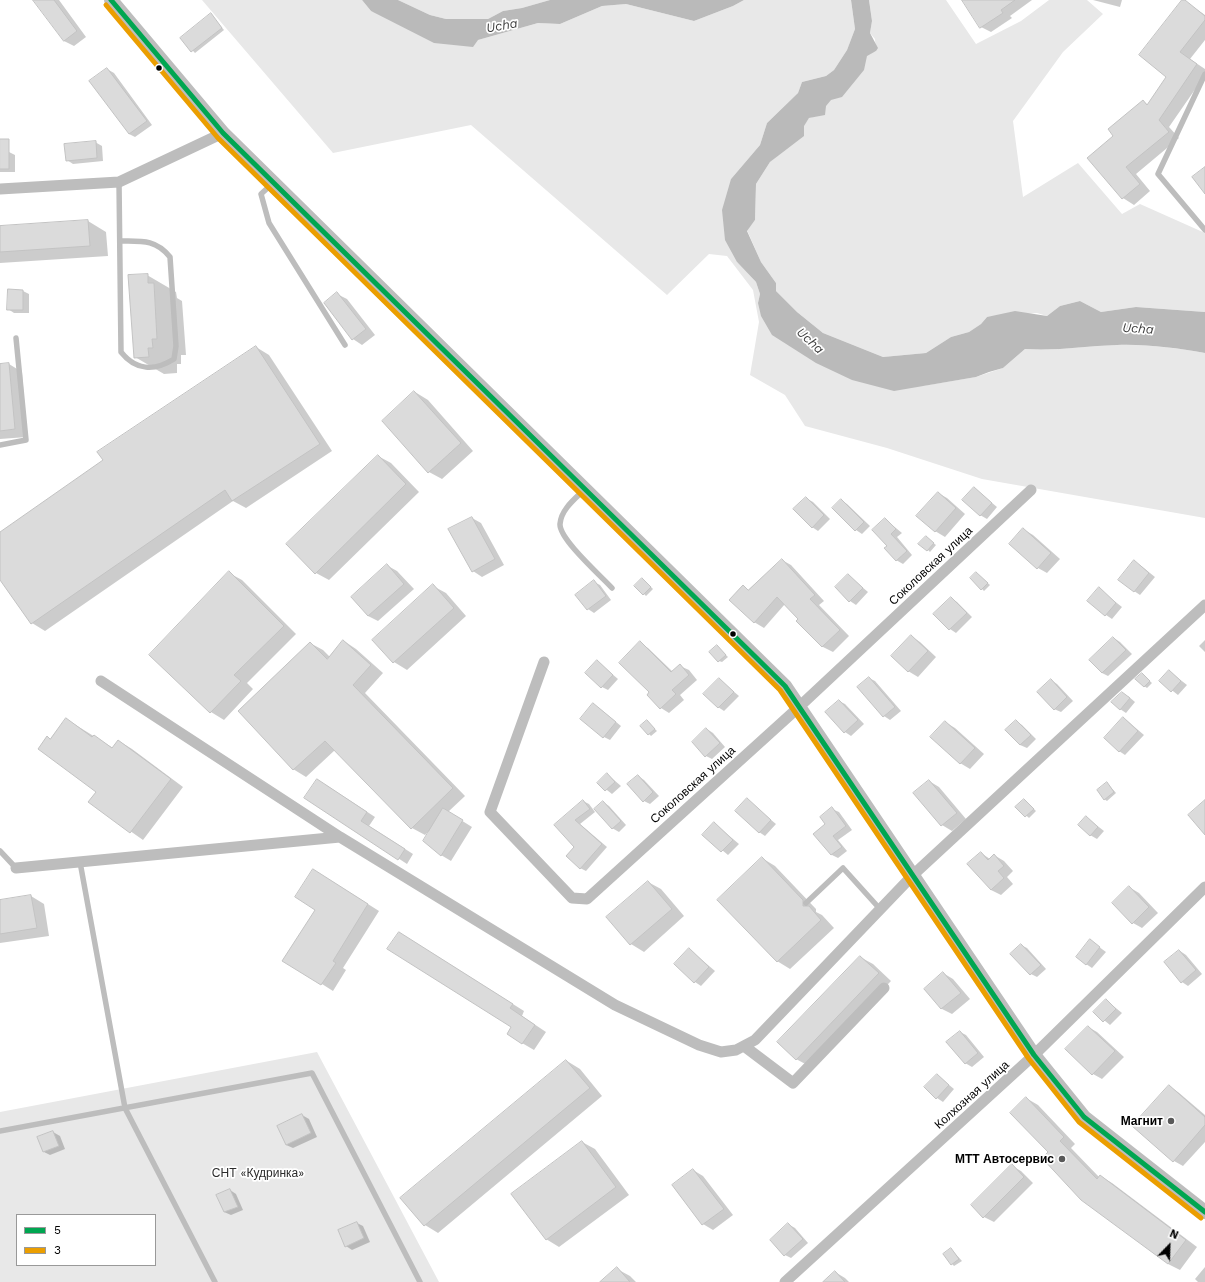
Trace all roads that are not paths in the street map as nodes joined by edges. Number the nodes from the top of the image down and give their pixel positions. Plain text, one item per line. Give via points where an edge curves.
1 (111, 0) edge
2 (1205, 74) edge
3 (222, 133) junction
4 (119, 182) junction
5 (273, 183) junction
6 (0, 188) edge
7 (1205, 230) edge
8 (120, 241) junction
9 (16, 338) dead end
10 (345, 345) dead end
11 (0, 445) edge
12 (586, 489) junction
13 (1031, 490) dead end
14 (612, 588) dead end
15 (1205, 605) edge
16 (544, 662) dead end
17 (102, 681) dead end
18 (800, 706) junction
19 (340, 837) junction
20 (0, 851) edge
21 (80, 862) junction
22 (16, 868) joint
23 (913, 875) junction
24 (1205, 887) edge
25 (806, 903) dead end
26 (880, 909) junction
27 (884, 988) dead end
28 (744, 1046) junction
29 (1034, 1056) junction
30 (125, 1108) junction
31 (0, 1131) edge
32 (1205, 1212) edge
33 (215, 1282) edge
34 (420, 1282) edge
35 (785, 1282) edge

1 - 3 street
2 - 7 lane via 1158,174
3 - 4 street
3 - 5 street
4 - 6 street
4 - 8 lane
5 - 10 lane via 261,194 269,223
5 - 12 street
8 - 8 lane via 121,352 128,362 143,367 162,366 174,359 176,346 170,257 163,248 147,241
9 - 11 lane via 26,440
12 - 14 lane via 566,509 560,524 564,538
12 - 18 street via 785,686
13 - 18 street, Соколовская улица
15 - 23 street
16 - 18 street, Соколовская улица via 490,812 572,898 587,899
17 - 19 street
18 - 23 street
19 - 21 street
19 - 28 street via 615,1006 699,1045 721,1052
20 - 22 lane
21 - 22 street
21 - 30 lane
23 - 26 street
23 - 29 street
24 - 29 street, Колхозная улица
25 - 26 lane via 843,868
26 - 28 street via 755,1040
27 - 28 street via 793,1083
29 - 32 street via 1084,1116
29 - 35 street, Колхозная улица
30 - 31 lane
30 - 33 lane
30 - 34 lane via 312,1074

